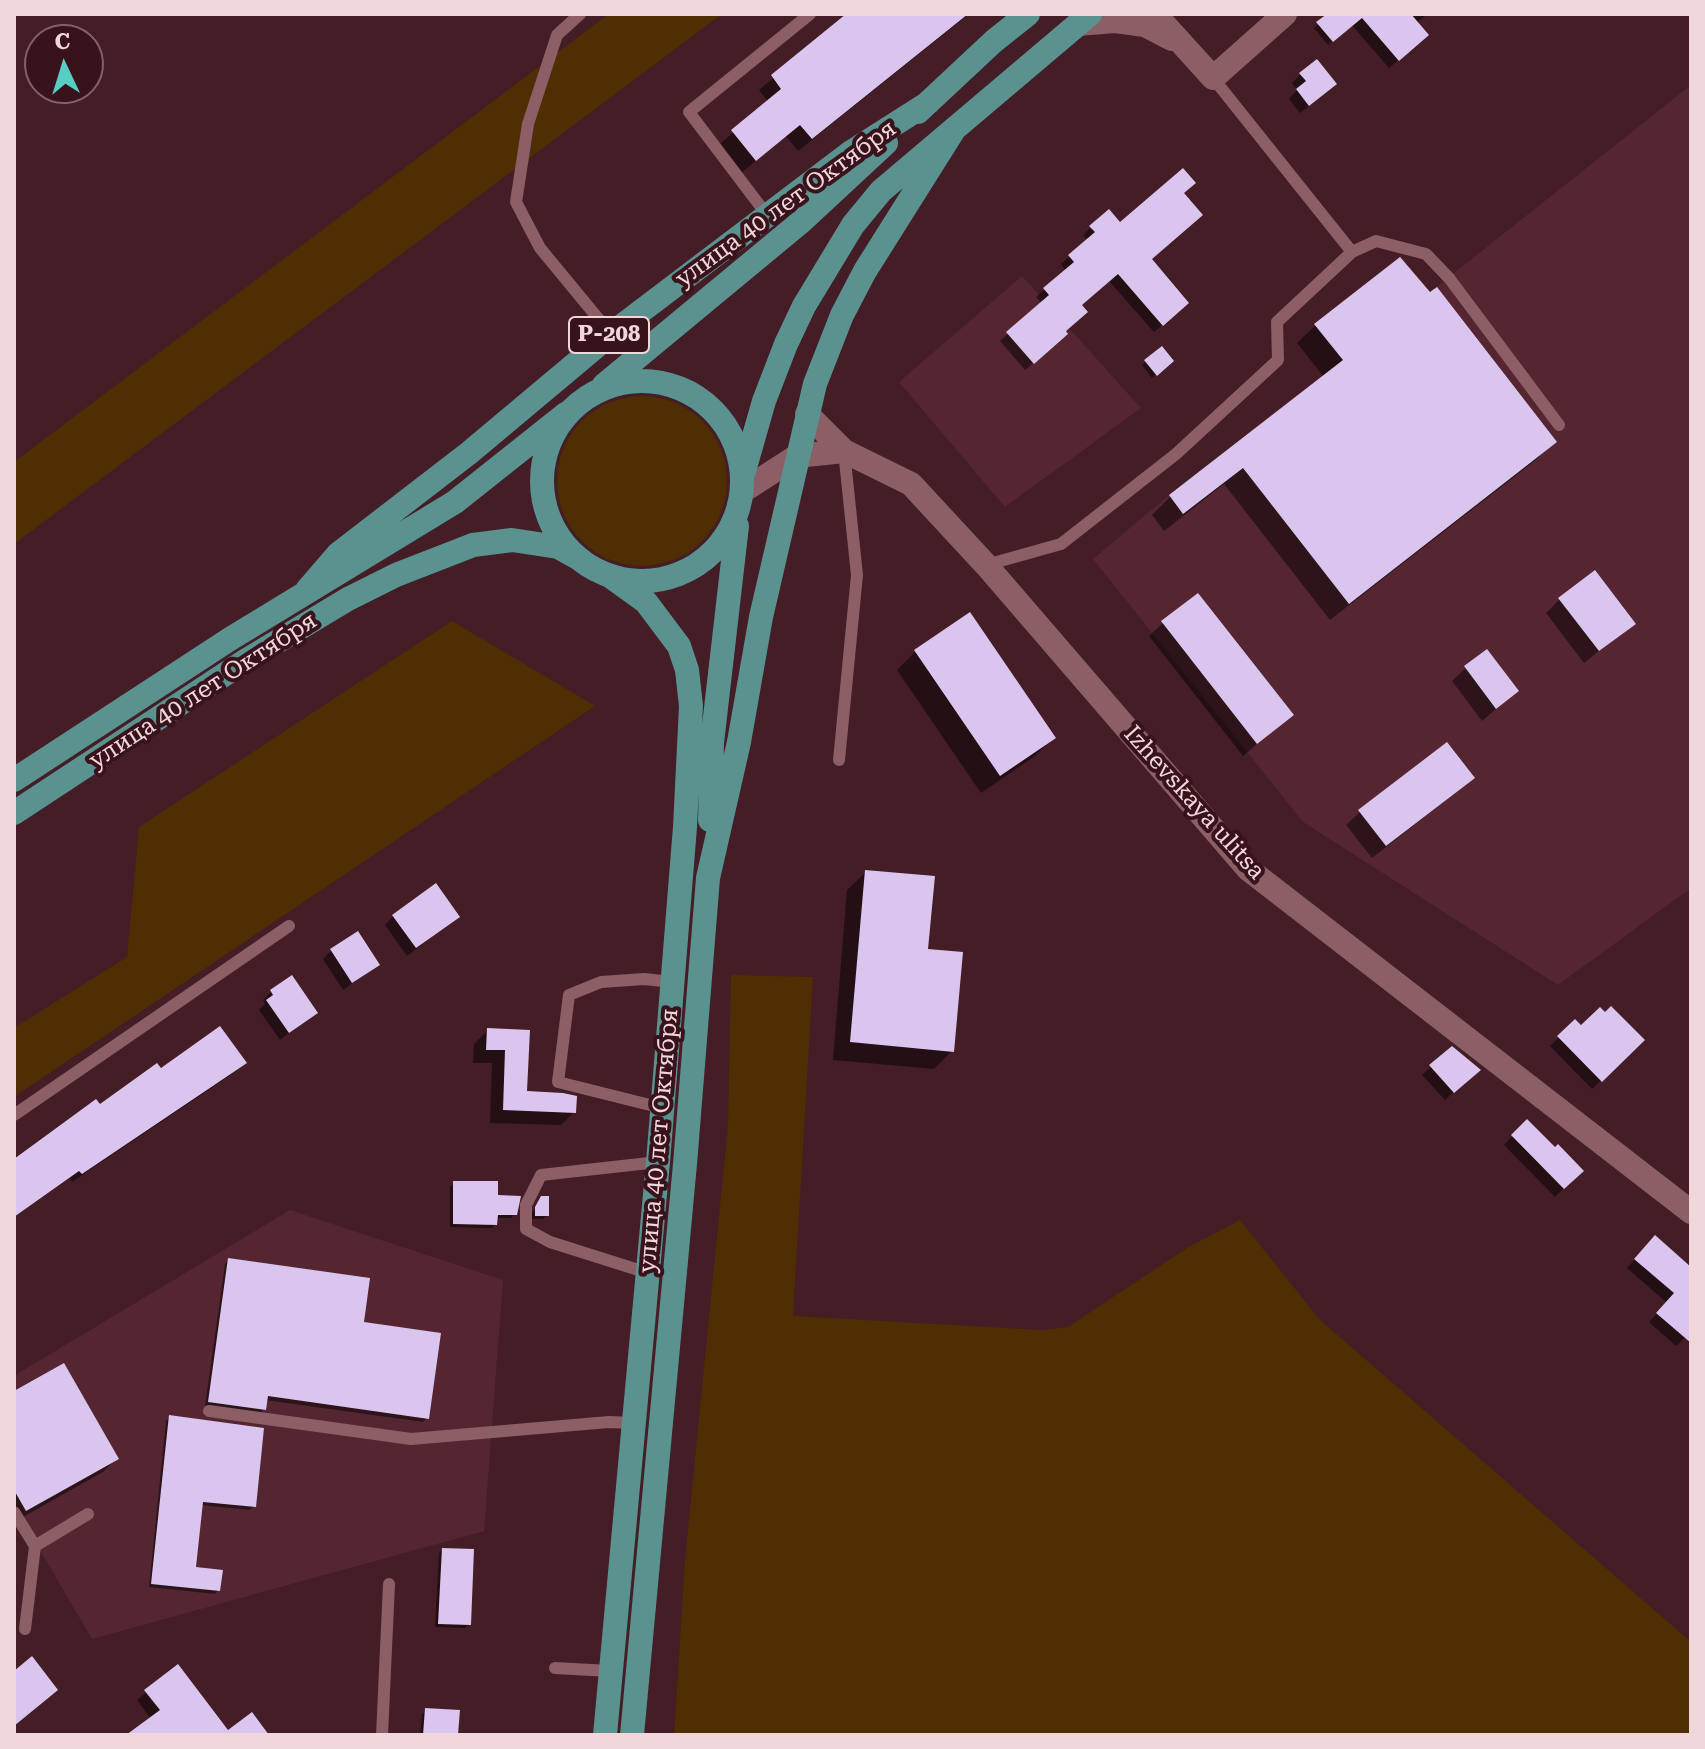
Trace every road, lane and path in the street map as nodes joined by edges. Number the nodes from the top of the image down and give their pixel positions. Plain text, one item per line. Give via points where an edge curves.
1 (580, 14) edge
2 (810, 14) edge
3 (1028, 14) edge
4 (1155, 14) edge
5 (1178, 14) edge
6 (1285, 14) edge
7 (1084, 19) edge
8 (1188, 48) junction
9 (1213, 78) junction
10 (928, 103) junction
11 (955, 128) junction
12 (767, 215) junction
13 (1352, 252) junction
14 (611, 334) junction
15 (596, 391) junction
16 (567, 413) junction
17 (807, 414) junction
18 (1559, 425) dead end
19 (844, 451) junction
20 (797, 456) junction
21 (742, 491) junction
22 (578, 558) junction
23 (986, 565) junction
24 (610, 576) junction
25 (307, 590) junction
26 (839, 760) dead end
27 (14, 780) edge
28 (14, 813) edge
29 (708, 878) junction
30 (289, 926) dead end
31 (672, 982) junction
32 (662, 1108) junction
33 (14, 1115) edge
34 (658, 1162) junction
35 (1691, 1212) edge
36 (648, 1273) junction
37 (209, 1411) dead end
38 (634, 1423) junction
39 (14, 1512) edge
40 (88, 1514) dead end
41 (35, 1546) junction
42 (389, 1584) dead end
43 (25, 1629) dead end
44 (555, 1668) dead end
45 (610, 1671) junction
46 (382, 1735) edge
47 (605, 1735) edge
48 (632, 1735) edge

1 - 14 lane via 557,35 528,124 516,202 540,248
2 - 12 lane via 689,112
3 - 10 main road
4 - 8 street
5 - 8 street
6 - 9 street
7 - 8 street via 1145,25
7 - 11 main road, улица 40 лет Октября
8 - 9 street
9 - 13 lane
10 - 12 main road, улица 40 лет Октября / Р-208
10 - 15 main road, улица 40 лет Октября via 802,221
11 - 17 main road, улица 40 лет Октября via 853,293
11 - 21 main road, улица 40 лет Октября via 881,191 826,268 786,344 764,401
12 - 14 main road, улица 40 лет Октября / Р-208
13 - 18 lane via 1376,241 1426,254
13 - 23 lane via 1277,322 1278,360 1176,454 1061,544
14 - 25 main road, улица 40 лет Октября / Р-208 via 338,554
15 - 16 main road, улица 40 лет Октября
15 - 21 main road, улица 40 лет Октября via 648,380 699,397 734,438
16 - 22 main road, улица 40 лет Октября via 549,444 542,479 548,515
16 - 25 main road, улица 40 лет Октября / Р-208 via 455,502
17 - 19 street, Izhevskaya ulitsa
17 - 20 main road, улица 40 лет Октября
19 - 20 street
19 - 23 street, Izhevskaya ulitsa via 911,484
19 - 26 lane via 857,575
20 - 21 street
20 - 29 main road, улица 40 лет Октября
21 - 24 main road, улица 40 лет Октября via 723,541 697,565 663,579
21 - 29 main road via 712,743
22 - 24 main road, улица 40 лет Октября
22 - 28 main road, улица 40 лет Октября via 558,547 512,540 473,545 396,575 245,661
23 - 35 street, Izhevskaya ulitsa via 1248,869
24 - 31 main road, улица 40 лет Октября via 663,622 687,670 689,759
25 - 27 main road, улица 40 лет Октября / Р-208
29 - 48 main road, улица 40 лет Октября
30 - 33 lane
31 - 32 main road, улица 40 лет Октября
31 - 32 lane via 601,982 569,995 558,1082
32 - 34 main road, улица 40 лет Октября
34 - 36 main road, улица 40 лет Октября
34 - 36 lane via 541,1175 526,1205 526,1229 550,1242
36 - 38 main road, улица 40 лет Октября
37 - 38 lane via 411,1439
38 - 45 main road, улица 40 лет Октября
39 - 41 lane
40 - 41 lane
41 - 43 lane
42 - 46 lane
44 - 45 lane
45 - 47 main road, улица 40 лет Октября

